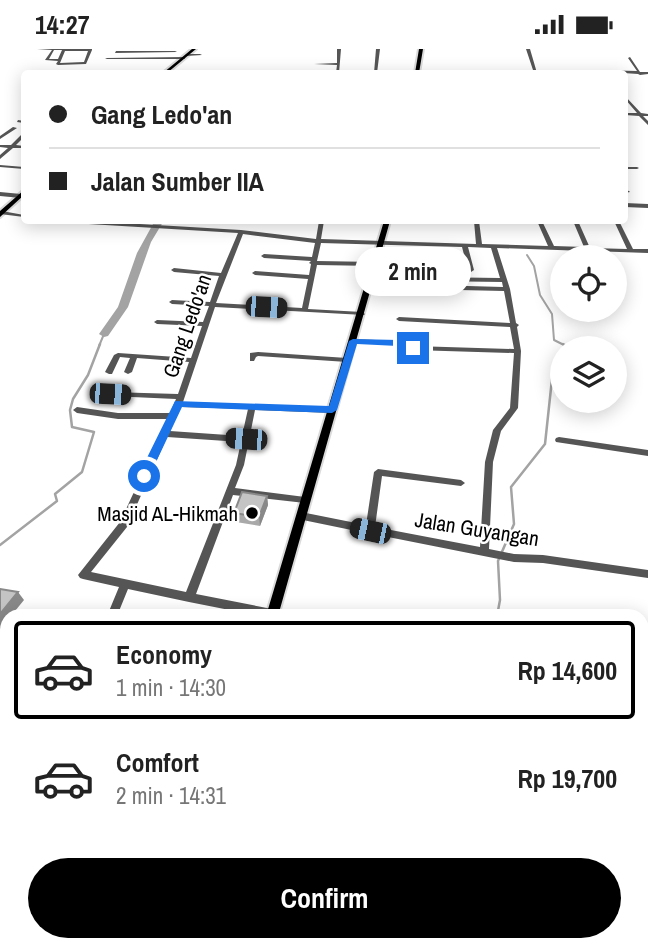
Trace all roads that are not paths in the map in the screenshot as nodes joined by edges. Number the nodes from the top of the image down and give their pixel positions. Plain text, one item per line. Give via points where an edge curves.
1 (39, 49) edge
2 (90, 49) edge
3 (194, 49) edge
4 (339, 49) edge
5 (378, 49) edge
6 (421, 49) edge
7 (528, 49) edge
8 (64, 50) edge
9 (76, 50) edge
10 (53, 51) edge
11 (116, 52) edge
12 (173, 53) edge
13 (151, 54) edge
14 (200, 55) dead end
15 (186, 56) junction
16 (630, 58) dead end
17 (60, 60) junction
18 (70, 64) junction
19 (85, 64) junction
20 (316, 64) dead end
21 (338, 64) junction
22 (84, 70) edge
23 (169, 70) edge
24 (338, 70) edge
25 (375, 70) edge
26 (418, 70) edge
27 (535, 70) edge
28 (628, 72) edge
29 (639, 73) junction
30 (648, 73) edge
31 (643, 78) dead end
32 (628, 96) edge
33 (628, 114) edge
34 (639, 115) junction
35 (648, 115) edge
36 (648, 124) edge
37 (21, 128) edge
38 (7, 134) junction
39 (21, 136) edge
40 (0, 138) edge
41 (21, 139) edge
42 (21, 141) edge
43 (0, 146) edge
44 (10, 146) junction
45 (17, 147) junction
46 (21, 147) edge
47 (0, 157) edge
48 (0, 166) edge
49 (21, 168) edge
50 (628, 168) edge
51 (637, 168) dead end
52 (0, 194) edge
53 (21, 194) edge
54 (21, 196) edge
55 (628, 205) edge
56 (648, 206) edge
57 (1, 214) edge
58 (21, 216) edge
59 (110, 224) edge
60 (163, 224) edge
61 (321, 224) edge
62 (386, 224) edge
63 (477, 224) edge
64 (541, 224) edge
65 (578, 224) edge
66 (618, 224) edge
67 (161, 227) junction
68 (241, 232) junction
69 (316, 241) junction
70 (381, 244) junction
71 (550, 245) edge
72 (588, 245) edge
73 (465, 246) junction
74 (479, 246) junction
75 (492, 246) junction
76 (550, 247) edge
77 (627, 250) edge
78 (631, 250) junction
79 (648, 251) edge
80 (264, 256) dead end
81 (313, 261) junction
82 (376, 264) junction
83 (174, 270) dead end
84 (471, 270) dead end
85 (255, 273) dead end
86 (223, 275) junction
87 (311, 277) junction
88 (504, 280) junction
89 (370, 286) junction
90 (428, 288) junction
91 (507, 289) junction
92 (172, 302) dead end
93 (212, 304) junction
94 (305, 309) junction
95 (362, 314) junction
96 (399, 319) dead end
97 (157, 322) dead end
98 (205, 324) junction
99 (516, 325) junction
100 (353, 341) junction
101 (518, 351) junction
102 (134, 356) junction
103 (252, 359) dead end
104 (194, 360) junction
105 (347, 360) junction
106 (110, 372) dead end
107 (128, 372) dead end
108 (110, 394) dead end
109 (179, 401) junction
110 (252, 407) junction
111 (77, 410) dead end
112 (332, 410) junction
113 (173, 416) junction
114 (165, 434) junction
115 (246, 439) junction
116 (559, 440) dead end
117 (648, 453) edge
118 (461, 483) dead end
119 (230, 491) junction
120 (305, 500) junction
121 (301, 516) junction
122 (370, 531) junction
123 (484, 552) junction
124 (648, 574) edge
125 (83, 575) joint
126 (125, 584) junction
127 (189, 599) junction
128 (115, 609) edge
129 (241, 609) edge
130 (274, 609) edge

1 - 10 street
2 - 9 street
2 - 19 street
3 - 15 main road
4 - 21 street
5 - 25 street
6 - 26 main road
7 - 27 street
8 - 9 street
8 - 10 street
8 - 17 street
9 - 18 street
10 - 17 street via 47,60
11 - 13 street
12 - 13 street
12 - 13 street
12 - 15 street
14 - 15 street
15 - 23 main road
16 - 29 street
17 - 18 street via 58,64
18 - 19 street
19 - 22 street
20 - 21 street
21 - 24 street
28 - 29 street
29 - 30 street
29 - 31 street
32 - 34 street
33 - 34 street
34 - 35 street
34 - 36 street
37 - 38 street via 13,127
38 - 39 street
38 - 40 street
41 - 44 street
42 - 45 street
43 - 44 street
44 - 45 street
44 - 47 street
45 - 46 street
48 - 49 street
50 - 51 street
52 - 53 street
54 - 57 main road
55 - 56 street
57 - 58 street
59 - 67 street
60 - 67 street
61 - 69 street
62 - 70 main road
63 - 74 street
64 - 71 street
65 - 72 street
66 - 78 street
67 - 68 street
68 - 69 street
68 - 86 street, Gang Ledo'an
69 - 70 street
69 - 81 street
70 - 73 street
70 - 82 main road
73 - 74 street
73 - 84 street
74 - 75 street
75 - 76 street
75 - 88 street
77 - 78 street
78 - 79 street
80 - 81 street
81 - 82 street
81 - 87 street
82 - 89 main road
83 - 86 street
85 - 87 street
86 - 93 street, Gang Ledo'an
87 - 94 street
88 - 90 street via 428,279
88 - 91 street
89 - 90 street
89 - 95 main road
90 - 91 street
91 - 99 street
92 - 93 street
93 - 94 street
93 - 98 street, Gang Ledo'an
94 - 95 street
95 - 100 main road
96 - 99 street
97 - 98 street
98 - 104 street, Gang Ledo'an
99 - 101 street
100 - 101 street
100 - 105 main road
101 - 123 street via 514,408 497,430 489,462
102 - 104 street
102 - 106 street via 116,355
102 - 107 street
103 - 105 street via 258,354
104 - 109 street, Gang Ledo'an
105 - 112 main road
108 - 109 street
109 - 110 street
109 - 113 street, Gang Ledo'an
110 - 112 street
110 - 115 street
111 - 113 street
112 - 120 main road
113 - 114 street, Gang Ledo'an
114 - 115 street
114 - 125 street, Gang Ledo'an via 124,524
115 - 119 street
116 - 117 street
118 - 122 street via 378,472
119 - 120 street
119 - 127 street
120 - 121 main road
121 - 122 street, Jalan Guyangan
121 - 130 main road
122 - 123 street, Jalan Guyangan
123 - 124 street, Jalan Guyangan
125 - 126 street
126 - 127 street
126 - 128 street
127 - 129 street

